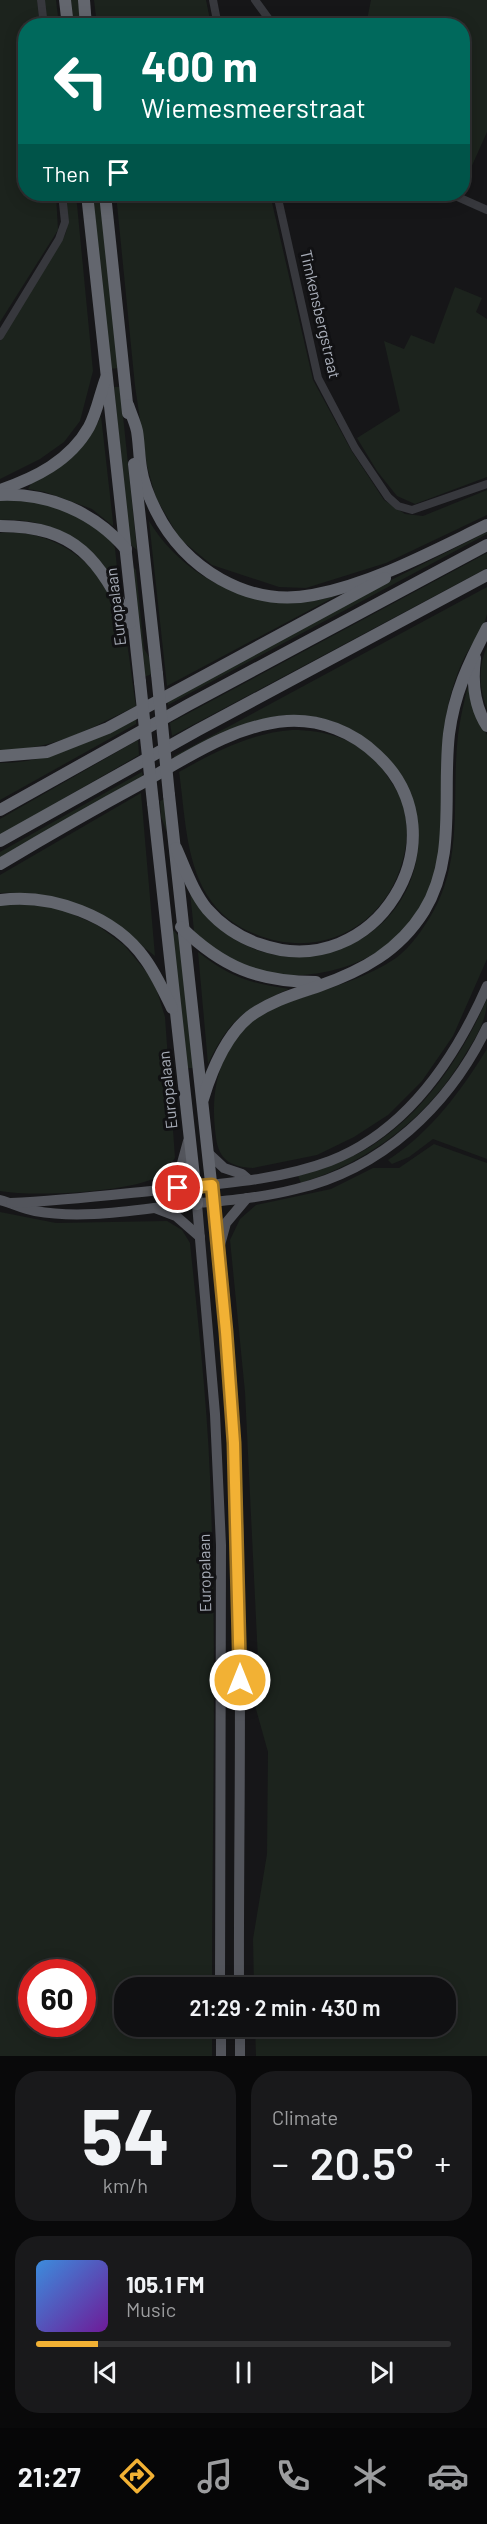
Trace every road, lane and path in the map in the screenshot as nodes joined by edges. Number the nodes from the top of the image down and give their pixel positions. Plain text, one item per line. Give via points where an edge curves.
1 (41, 0) edge
2 (65, 0) edge
3 (84, 0) edge
4 (213, 0) edge
5 (255, 0) edge
6 (43, 18) edge
7 (67, 18) edge
8 (85, 18) edge
9 (216, 18) edge
10 (268, 18) edge
11 (63, 201) edge
12 (88, 201) edge
13 (106, 201) edge
14 (279, 201) edge
15 (467, 201) edge
16 (487, 210) edge
17 (0, 336) edge
18 (107, 377) junction
19 (128, 405) junction
20 (487, 484) edge
21 (0, 490) edge
22 (0, 495) edge
23 (487, 525) edge
24 (0, 526) edge
25 (487, 545) edge
26 (124, 547) junction
27 (403, 566) junction
28 (487, 575) edge
29 (146, 582) junction
30 (487, 628) edge
31 (134, 632) junction
32 (476, 649) junction
33 (487, 726) edge
34 (0, 756) edge
35 (0, 810) edge
36 (0, 841) edge
37 (176, 848) junction
38 (0, 864) edge
39 (163, 892) junction
40 (0, 900) edge
41 (184, 930) junction
42 (328, 982) junction
43 (487, 987) edge
44 (176, 1015) junction
45 (487, 1027) edge
46 (203, 1099) junction
47 (189, 1137) junction
48 (208, 1153) junction
49 (249, 1180) junction
50 (212, 1185) junction
51 (195, 1186) junction
52 (159, 1190) junction
53 (247, 1197) junction
54 (5, 1201) edge
55 (213, 1201) junction
56 (196, 1204) junction
57 (154, 1208) junction
58 (200, 1237) junction
59 (219, 1252) junction
60 (220, 1977) edge
61 (240, 1977) edge
62 (221, 2037) edge
63 (240, 2037) edge
64 (221, 2056) edge
65 (240, 2056) edge

1 - 6 street
2 - 7 highway
3 - 8 highway
4 - 9 street
5 - 10 street
11 - 17 street via 65,222 59,239
12 - 18 highway, Europalaan
13 - 19 highway, Europalaan
14 - 20 street, Timkensbergstraat via 318,378 355,448 388,497 398,506 412,510
15 - 16 street
18 - 21 highway via 90,425 73,449 34,477
18 - 26 highway, Europalaan
19 - 27 highway via 137,431 141,469 156,512 178,546 212,575 261,593 297,597 332,590
19 - 29 highway, Europalaan
22 - 26 highway via 34,496 69,507 95,521
23 - 27 highway
24 - 31 highway via 42,529 79,548 106,577
25 - 35 highway
26 - 29 highway
26 - 31 highway, Europalaan
27 - 34 highway via 108,728 47,752
28 - 36 highway
29 - 37 highway, Europalaan, bridge
30 - 32 highway
31 - 39 highway, Europalaan, bridge
32 - 33 highway via 473,687
32 - 42 highway via 461,681 452,717 446,843 430,900 414,926 391,950
37 - 38 highway via 206,908 225,926 243,938 276,950 303,952 330,948 354,938 377,920 395,898 408,870 413,841 410,811 384,760 364,742 340,729 315,722 286,721 254,727 211,744
37 - 41 highway, Europalaan
39 - 41 highway
39 - 44 highway, Europalaan
40 - 44 highway via 36,899 63,904 102,922 145,958
41 - 42 highway via 220,960 244,972 291,982
41 - 46 highway, Europalaan
42 - 46 highway via 267,1005 249,1018 224,1047
43 - 49 main road via 446,1064 416,1102 385,1129 331,1161
44 - 47 highway, Europalaan
45 - 53 main road via 436,1105 394,1144 322,1181
46 - 48 highway, Europalaan
47 - 51 highway, Europalaan
47 - 52 main road via 179,1174
48 - 49 main road via 224,1168
48 - 50 highway, Europalaan
49 - 50 main road
50 - 51 main road
50 - 55 highway, Europalaan
51 - 52 main road
51 - 56 highway, Europalaan
52 - 54 main road
53 - 55 main road
53 - 59 main road via 226,1223
54 - 57 main road via 33,1211 75,1214
55 - 56 main road
55 - 59 main road, Europalaan
56 - 57 main road
56 - 58 main road, Europalaan
57 - 58 main road via 176,1215
58 - 60 main road, Europalaan via 221,1545
59 - 61 main road, Europalaan via 234,1443 238,1562
62 - 64 main road
63 - 65 main road

